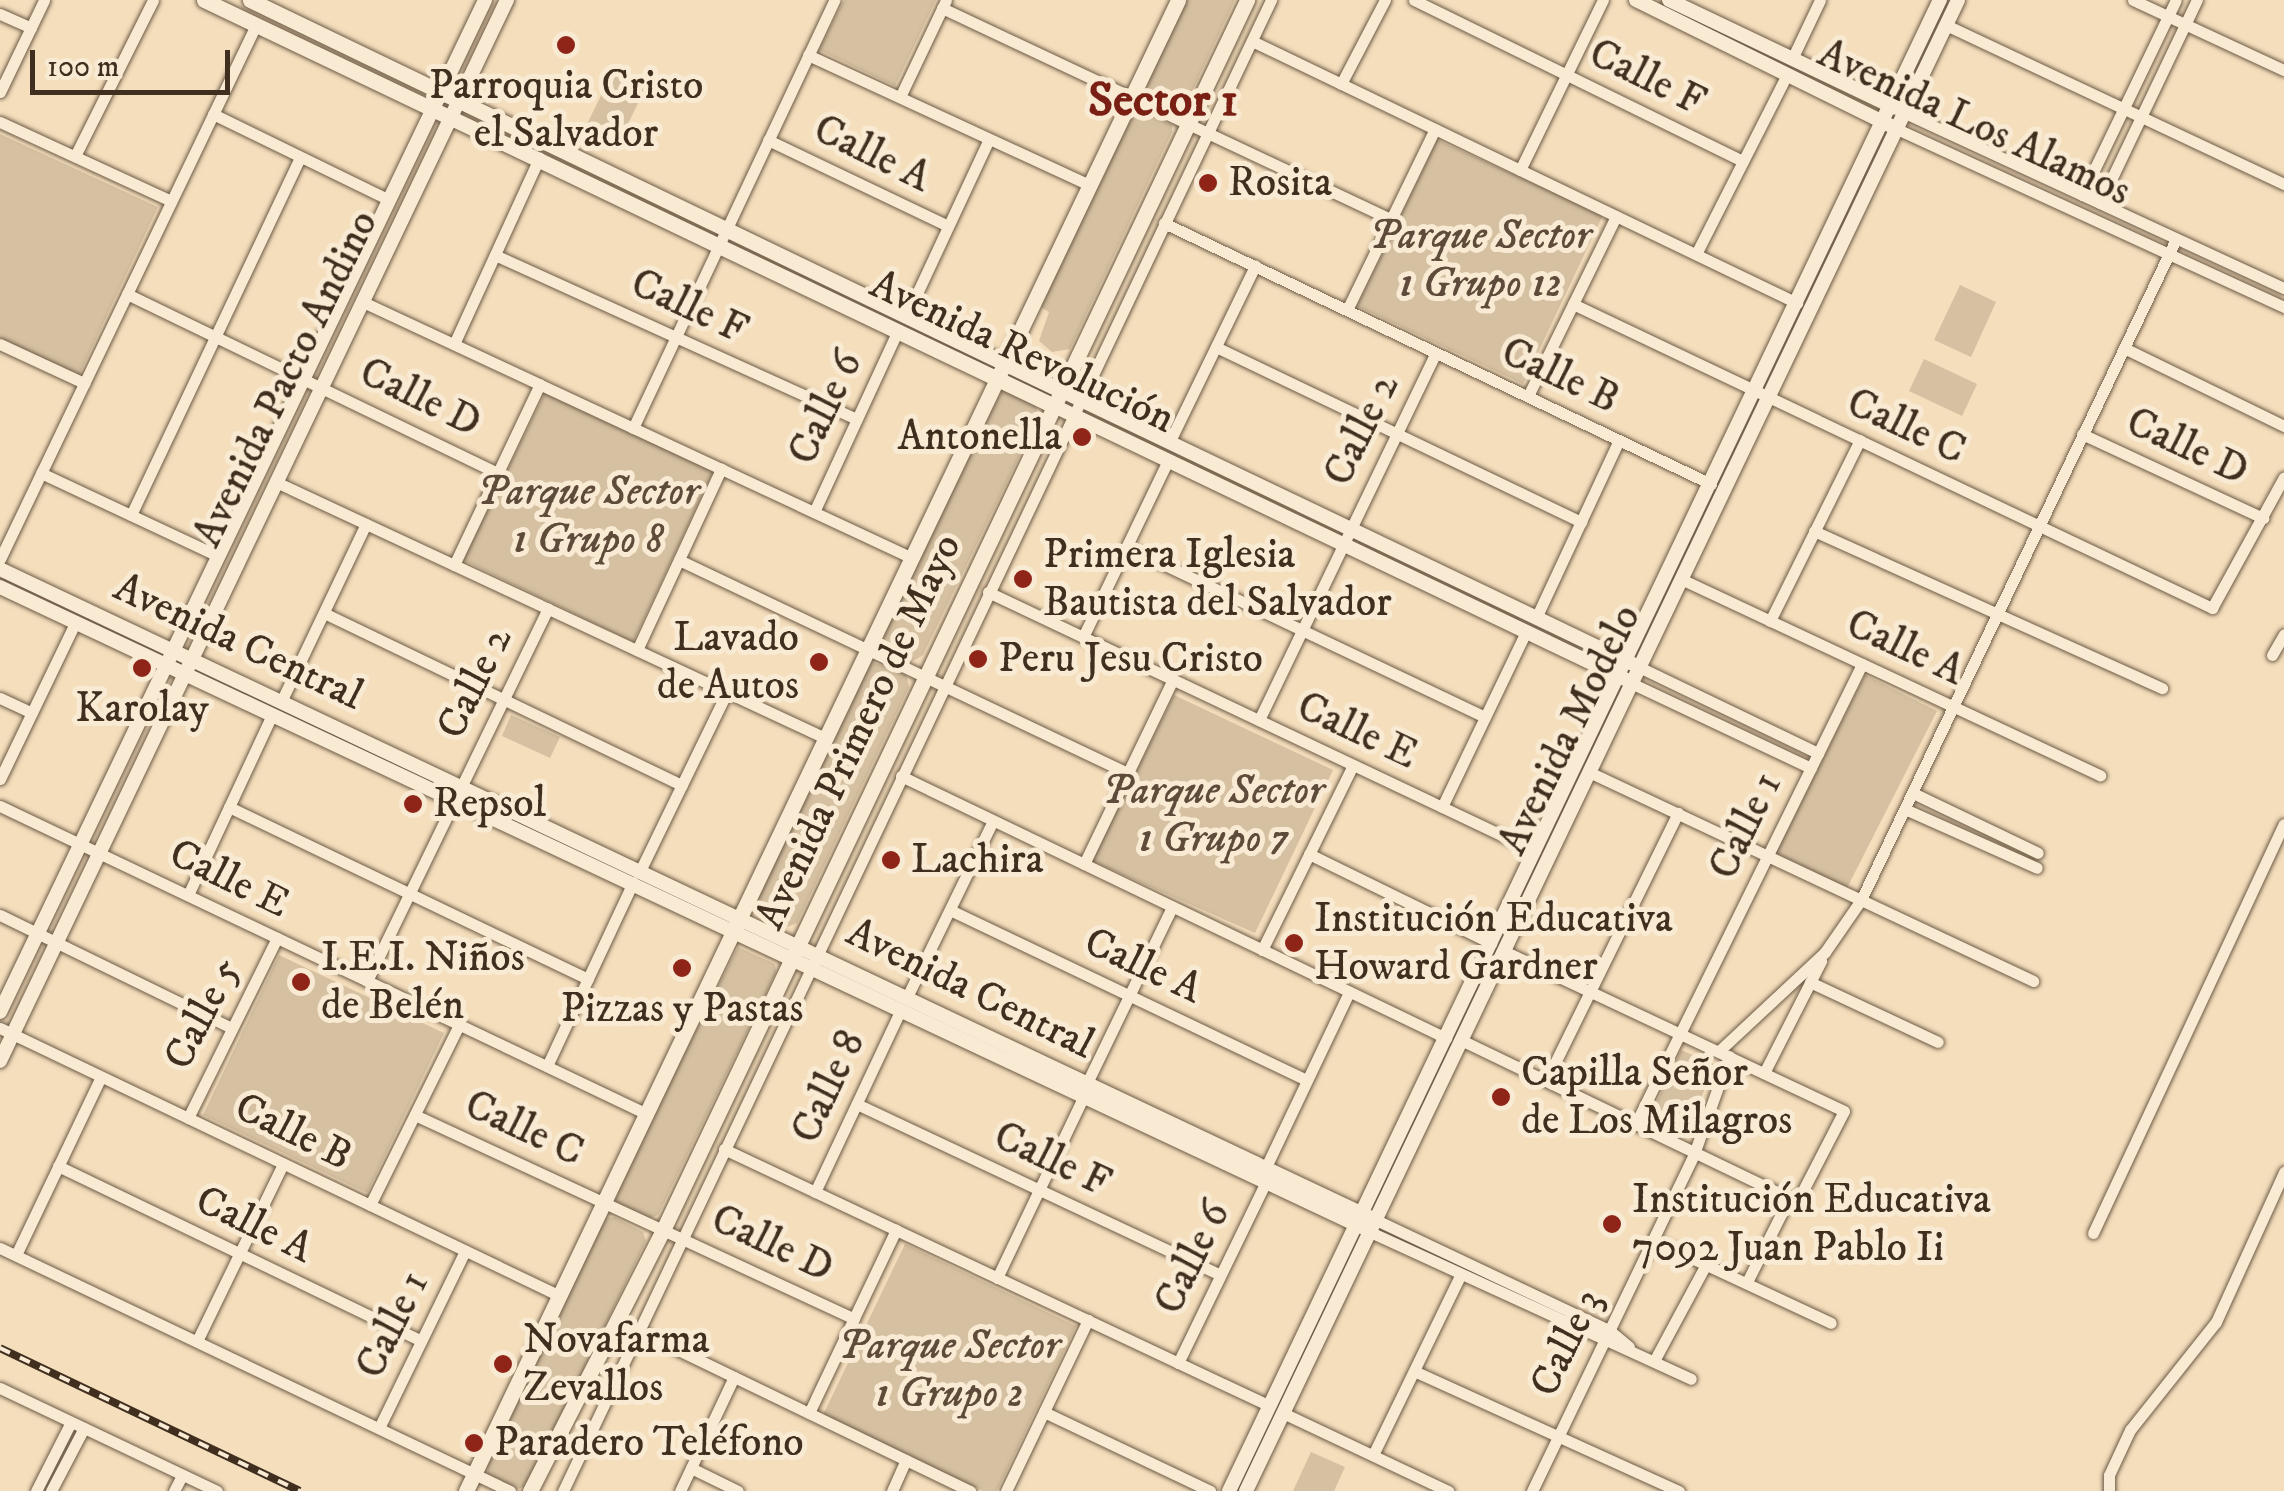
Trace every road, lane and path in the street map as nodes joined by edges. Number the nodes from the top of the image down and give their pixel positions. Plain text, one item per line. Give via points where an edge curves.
1 (44, 0) edge
2 (153, 0) edge
3 (204, 0) edge
4 (250, 0) edge
5 (485, 0) edge
6 (507, 0) edge
7 (834, 0) edge
8 (1247, 0) edge
9 (1271, 0) edge
10 (1384, 0) edge
11 (1414, 0) edge
12 (1603, 0) edge
13 (1636, 0) edge
14 (1669, 0) edge
15 (1820, 0) edge
16 (1940, 0) edge
17 (1958, 0) edge
18 (2133, 0) edge
19 (2176, 0) edge
20 (2197, 0) edge
21 (1175, 1) edge
22 (944, 4) edge
23 (0, 14) edge
24 (2168, 17) junction
25 (2186, 24) junction
26 (256, 25) junction
27 (1946, 26) junction
28 (31, 28) junction
29 (1252, 41) junction
30 (808, 55) junction
31 (1792, 59) junction
32 (2284, 70) edge
33 (1566, 74) junction
34 (1787, 75) junction
35 (1341, 84) junction
36 (442, 90) junction
37 (0, 92) edge
38 (1132, 95) junction
39 (900, 98) junction
40 (461, 100) junction
41 (1890, 106) junction
42 (433, 108) junction
43 (2124, 108) junction
44 (1905, 113) junction
45 (213, 114) junction
46 (2142, 116) junction
47 (452, 118) junction
48 (0, 122) edge
49 (1189, 122) junction
50 (1890, 125) junction
51 (1435, 129) junction
52 (1208, 132) junction
53 (989, 138) junction
54 (768, 140) junction
55 (75, 156) junction
56 (300, 158) junction
57 (539, 158) junction
58 (1743, 161) junction
59 (1520, 170) junction
60 (2284, 184) edge
61 (1088, 185) junction
62 (2082, 195) junction
63 (389, 200) junction
64 (171, 201) junction
65 (2100, 204) junction
66 (1616, 216) junction
67 (1391, 219) junction
68 (1164, 223) junction
69 (948, 226) junction
70 (721, 240) junction
71 (2176, 240) junction
72 (2170, 253) junction
73 (495, 254) junction
74 (1696, 254) junction
75 (1255, 266) junction
76 (2284, 288) edge
77 (127, 294) junction
78 (363, 302) junction
79 (1797, 303) junction
80 (1573, 304) junction
81 (2284, 307) edge
82 (1346, 310) junction
83 (902, 325) junction
84 (216, 336) junction
85 (676, 337) junction
86 (0, 344) edge
87 (454, 344) junction
88 (1216, 347) junction
89 (2124, 348) junction
90 (1436, 353) junction
91 (1005, 364) junction
92 (998, 380) junction
93 (313, 382) junction
94 (84, 383) junction
95 (540, 384) junction
96 (1060, 390) junction
97 (1762, 394) junction
98 (1528, 396) junction
99 (1080, 399) junction
100 (1052, 406) junction
101 (1073, 415) junction
102 (856, 420) junction
103 (2284, 426) edge
104 (632, 428) junction
105 (1396, 433) junction
106 (2082, 434) junction
107 (1619, 440) junction
108 (1860, 440) junction
109 (1170, 441) junction
110 (1168, 460) junction
111 (721, 469) junction
112 (498, 472) junction
113 (41, 473) junction
114 (2284, 477) edge
115 (276, 482) junction
116 (1710, 484) junction
117 (814, 512) junction
118 (131, 515) junction
119 (2263, 518) junction
120 (1581, 522) junction
121 (366, 524) junction
122 (2038, 525) junction
123 (1814, 531) junction
124 (1347, 536) junction
125 (1126, 547) junction
126 (218, 556) junction
127 (910, 557) junction
128 (0, 559) edge
129 (679, 560) junction
130 (454, 565) junction
131 (0, 568) edge
132 (1681, 579) junction
133 (0, 587) edge
134 (988, 592) junction
135 (548, 608) junction
136 (324, 613) junction
137 (1995, 614) junction
138 (1536, 618) junction
139 (1770, 620) junction
140 (76, 623) junction
141 (1302, 630) junction
142 (1526, 632) junction
143 (2284, 634) edge
144 (1083, 637) junction
145 (865, 648) junction
146 (172, 650) junction
147 (636, 650) junction
148 (2272, 655) dead end
149 (190, 658) junction
150 (1632, 664) junction
151 (1862, 664) junction
152 (165, 666) junction
153 (182, 674) junction
154 (925, 676) junction
155 (1625, 679) junction
156 (1173, 680) junction
157 (945, 686) junction
158 (2162, 688) dead end
159 (727, 692) junction
160 (0, 698) edge
161 (504, 699) junction
162 (1951, 705) junction
163 (277, 709) junction
164 (32, 713) junction
165 (1485, 717) junction
166 (1259, 720) junction
167 (823, 737) junction
168 (1818, 753) junction
169 (1353, 765) junction
170 (1810, 768) junction
171 (1590, 772) junction
172 (1128, 773) junction
173 (2100, 775) dead end
174 (900, 776) junction
175 (0, 779) edge
176 (682, 784) junction
177 (457, 793) junction
178 (1915, 794) junction
179 (0, 806) edge
180 (1442, 807) junction
181 (229, 808) junction
182 (1908, 810) junction
183 (1678, 814) junction
184 (993, 821) junction
185 (2284, 824) edge
186 (80, 844) junction
187 (1535, 851) junction
188 (98, 853) junction
189 (2038, 853) dead end
190 (1309, 854) junction
191 (1768, 856) junction
192 (1084, 864) junction
193 (2037, 868) dead end
194 (637, 876) junction
195 (409, 893) junction
196 (188, 896) junction
197 (1861, 900) junction
198 (1172, 907) junction
199 (950, 910) junction
200 (0, 916) edge
201 (736, 923) junction
202 (46, 938) junction
203 (277, 938) junction
204 (1497, 947) junction
205 (794, 950) junction
206 (1262, 950) junction
207 (1825, 952) junction
208 (814, 960) junction
209 (588, 979) junction
210 (366, 980) junction
211 (2032, 981) dead end
212 (1810, 982) junction
213 (1349, 992) junction
214 (1590, 993) junction
215 (1130, 995) junction
216 (904, 1003) junction
217 (0, 1012) edge
218 (460, 1024) junction
219 (232, 1028) junction
220 (6, 1032) edge
221 (1679, 1034) junction
222 (1453, 1039) junction
223 (1938, 1042) dead end
224 (1724, 1054) junction
225 (0, 1061) edge
226 (547, 1066) junction
227 (1764, 1072) junction
228 (101, 1077) junction
229 (1308, 1080) junction
230 (1546, 1081) junction
231 (1084, 1091) junction
232 (857, 1104) junction
233 (647, 1114) junction
234 (415, 1115) junction
235 (188, 1118) junction
236 (1635, 1125) junction
237 (724, 1149) junction
238 (1694, 1154) junction
239 (283, 1164) junction
240 (58, 1166) junction
241 (2284, 1172) edge
242 (1266, 1175) junction
243 (1039, 1190) junction
244 (815, 1192) junction
245 (1789, 1198) junction
246 (605, 1203) junction
247 (370, 1205) junction
248 (1365, 1222) junction
249 (662, 1230) junction
250 (896, 1230) junction
251 (2092, 1233) dead end
252 (682, 1238) junction
253 (1653, 1240) junction
254 (0, 1248) edge
255 (465, 1251) junction
256 (240, 1254) junction
257 (16, 1255) junction
258 (1704, 1268) junction
259 (1461, 1274) junction
260 (1220, 1275) junction
261 (997, 1278) junction
262 (1747, 1282) junction
263 (558, 1295) junction
264 (854, 1318) junction
265 (1088, 1320) junction
266 (1831, 1323) dead end
267 (1609, 1330) junction
268 (639, 1331) junction
269 (197, 1341) junction
270 (421, 1342) junction
271 (1604, 1344) junction
272 (1634, 1352) junction
273 (1654, 1361) junction
274 (1178, 1363) junction
275 (1414, 1371) junction
276 (734, 1377) junction
277 (1692, 1379) dead end
278 (0, 1388) edge
279 (1276, 1410) junction
280 (1044, 1412) junction
281 (809, 1413) junction
282 (78, 1425) junction
283 (379, 1428) junction
284 (1558, 1439) junction
285 (1373, 1455) junction
286 (906, 1460) junction
287 (691, 1468) junction
288 (182, 1474) junction
289 (474, 1474) junction
290 (1422, 1486) edge
291 (36, 1491) edge
292 (51, 1491) edge
293 (174, 1491) edge
294 (217, 1491) edge
295 (466, 1491) edge
296 (510, 1491) edge
297 (530, 1491) edge
298 (562, 1491) edge
299 (680, 1491) edge
300 (738, 1491) edge
301 (892, 1491) edge
302 (970, 1491) edge
303 (1006, 1491) edge
304 (1210, 1491) edge
305 (1229, 1491) edge
306 (1246, 1491) edge
307 (1448, 1491) edge
308 (1532, 1491) edge
309 (1679, 1491) edge
310 (2108, 1491) edge

1 - 28 street
2 - 55 street
3 - 26 main road, Avenida Revolución
4 - 36 main road, Avenida Revolución
5 - 36 street, Avenida Pacto Andino
6 - 40 street, Avenida Pacto Andino
7 - 30 street
8 - 49 main road, Avenida Primero de Mayo
9 - 29 street, Avenida Primero de Mayo
10 - 35 street
11 - 33 street, Calle F
12 - 33 street
13 - 34 street, Avenida Los Alamos
14 - 31 street, Avenida Los Alamos
15 - 31 street
16 - 41 street, Avenida Modelo
17 - 27 street, Avenida Modelo
18 - 24 street
19 - 24 street
20 - 25 street
21 - 38 main road, Avenida Primero de Mayo
22 - 38 street
22 - 39 street
23 - 28 street
24 - 25 street
24 - 43 street
25 - 32 street
25 - 46 street
26 - 42 main road, Avenida Revolución
26 - 45 street
27 - 43 street
27 - 44 street, Avenida Modelo
28 - 37 street
29 - 35 street
29 - 52 street, Avenida Primero de Mayo
30 - 39 street
30 - 54 street
31 - 41 street, Avenida Los Alamos
33 - 58 street, Calle F
33 - 59 street
34 - 50 street, Avenida Los Alamos
34 - 58 street
35 - 51 street
36 - 40 main road, Avenida Revolución
36 - 42 street, Avenida Pacto Andino
38 - 49 street
38 - 61 main road, Avenida Primero de Mayo
39 - 53 street
40 - 47 street, Avenida Pacto Andino
40 - 70 main road, Avenida Revolución
41 - 44 street, Avenida Los Alamos
41 - 50 street, Avenida Modelo
42 - 47 main road, Avenida Revolución
42 - 63 street, Avenida Pacto Andino
43 - 46 street
43 - 62 street
44 - 50 street, Avenida Modelo
44 - 62 street, Avenida Los Alamos
45 - 56 street
45 - 64 street
46 - 60 street
46 - 65 street
47 - 57 main road, Avenida Revolución
47 - 78 street, Avenida Pacto Andino
48 - 55 street
49 - 52 street
49 - 96 main road, Avenida Primero de Mayo
50 - 72 street, Avenida Los Alamos
50 - 79 street, Avenida Modelo
50 - 97 street, Avenida Modelo
51 - 59 street
51 - 67 street
52 - 67 street
52 - 68 street, Avenida Primero de Mayo
53 - 61 street
53 - 69 street
54 - 69 street, Calle A
54 - 70 street
55 - 64 street
56 - 63 street
56 - 84 street
57 - 70 main road, Avenida Revolución
57 - 73 street
58 - 74 street
59 - 66 street
61 - 91 main road, Avenida Primero de Mayo
62 - 65 street, Avenida Los Alamos
63 - 93 street, Avenida Pacto Andino
64 - 77 street
65 - 71 street, Avenida Los Alamos
66 - 74 street
66 - 80 street
67 - 82 street
68 - 75 street, Calle B
68 - 99 street, Avenida Primero de Mayo
69 - 83 street
70 - 83 main road, Avenida Revolución
70 - 85 street
71 - 72 street
71 - 76 street, Avenida Los Alamos
72 - 81 street, Avenida Los Alamos
72 - 89 street
73 - 85 street, Calle F
73 - 87 street
74 - 79 street
75 - 82 street, Calle B
75 - 88 street
77 - 84 street, Calle D
77 - 94 street
78 - 87 street
78 - 93 street, Avenida Pacto Andino
79 - 97 street, Avenida Modelo
80 - 97 street, Calle C
80 - 98 street
82 - 90 street, Calle B
83 - 91 main road, Avenida Revolución
83 - 92 main road, Avenida Revolución
83 - 102 street, Calle 6
84 - 93 street, Calle D
84 - 118 street
85 - 102 street, Calle F
85 - 104 street
86 - 94 street
87 - 95 street
88 - 105 street
88 - 109 street
89 - 103 street
89 - 106 street
90 - 98 street, Calle B
90 - 105 street, Calle 2
91 - 92 main road, Avenida Primero de Mayo
91 - 96 main road, Avenida Revolución
92 - 100 main road, Avenida Revolución
92 - 127 main road, Avenida Primero de Mayo
93 - 112 street, Calle D
93 - 115 street, Avenida Pacto Andino
93 - 126 street, Avenida Pacto Andino
94 - 113 street
95 - 104 street
95 - 112 street
96 - 99 street, Avenida Revolución
96 - 100 main road, Avenida Primero de Mayo
97 - 108 street, Calle C
97 - 116 street, Avenida Modelo
97 - 132 street, Avenida Modelo
98 - 107 street, Calle B
99 - 101 street, Avenida Primero de Mayo
99 - 109 street, Avenida Revolución
100 - 101 street, Avenida Revolución
100 - 154 main road, Avenida Primero de Mayo
101 - 110 street, Avenida Revolución
101 - 134 street, Avenida Primero de Mayo
102 - 117 street, Calle 6
104 - 111 street
105 - 120 street
105 - 124 street, Calle 2
106 - 119 street, Calle D
106 - 122 street
107 - 116 street, Calle B
107 - 120 street
108 - 122 street, Calle C
108 - 123 street
109 - 124 street, Avenida Revolución
110 - 124 street, Avenida Revolución
110 - 125 street
111 - 117 street
111 - 129 street
112 - 130 street
113 - 118 street
113 - 128 street
114 - 119 street
115 - 121 street
115 - 149 street, Avenida Pacto Andino
116 - 150 street, Avenida Modelo
117 - 127 street
118 - 126 street
119 - 122 street, Calle C via 2212,608
120 - 138 street
121 - 130 street
121 - 136 street
122 - 137 street
123 - 137 street
123 - 139 street
124 - 138 street, Avenida Revolución
124 - 141 street, Calle 2
124 - 142 street, Avenida Revolución
125 - 141 street
125 - 144 street
126 - 146 street, Avenida Pacto Andino
127 - 145 main road, Avenida Primero de Mayo
129 - 145 street
129 - 147 street
130 - 135 street
131 - 146 street, Avenida Central
132 - 139 street, Calle A
132 - 150 street, Avenida Modelo
133 - 140 street, Avenida Central
134 - 144 street, Calle E
134 - 157 street, Avenida Primero de Mayo
135 - 147 street
135 - 161 street, Calle 2
136 - 161 street
136 - 163 street
137 - 158 street
137 - 162 street
138 - 150 street, Avenida Revolución
139 - 151 street, Calle A
140 - 152 street, Avenida Central
140 - 164 street
141 - 165 street
141 - 166 street, Calle 2
142 - 155 street, Avenida Revolución
142 - 165 street
143 - 148 street
144 - 156 street, Calle E
145 - 154 street
145 - 167 main road, Avenida Primero de Mayo
146 - 149 street, Avenida Central
146 - 152 street, Avenida Pacto Andino
147 - 159 street
149 - 153 street, Avenida Pacto Andino
149 - 163 street, Avenida Central
150 - 155 street, Avenida Modelo
150 - 168 street, Avenida Revolución
151 - 162 street, Calle A
151 - 168 street, Calle 1
152 - 153 street, Avenida Central
152 - 186 street, Avenida Pacto Andino
153 - 163 street, Avenida Central
153 - 188 street, Avenida Pacto Andino
154 - 157 street
154 - 205 main road, Avenida Primero de Mayo
155 - 170 street, Avenida Revolución
155 - 171 street, Avenida Modelo
155 - 187 street, Avenida Modelo
156 - 166 street, Calle E
156 - 172 street
157 - 172 street
157 - 174 street, Avenida Primero de Mayo
159 - 167 street
159 - 176 street
160 - 164 street
161 - 176 street
161 - 177 street, Calle 2
162 - 173 street, Calle A
162 - 178 street
163 - 177 street, Avenida Central
163 - 181 street
164 - 175 street
165 - 180 street
166 - 169 street, Calle E
167 - 201 main road, Avenida Primero de Mayo
168 - 170 street, Calle 1
169 - 180 street, Calle E
169 - 190 street
170 - 191 street, Calle 1
171 - 183 street
171 - 204 street, Avenida Modelo
172 - 192 street
174 - 184 street
174 - 208 street, Avenida Primero de Mayo
176 - 194 street
177 - 194 street, Avenida Central
177 - 195 street, Calle 2
178 - 182 street
178 - 189 street
179 - 186 street, Calle E
180 - 187 street, Calle E
181 - 195 street
181 - 196 street
182 - 193 street
182 - 197 street
183 - 191 street
183 - 214 street
184 - 192 street
184 - 199 street
185 - 251 street
186 - 188 street, Calle E
186 - 202 street, Avenida Pacto Andino
187 - 204 street, Avenida Modelo
188 - 196 street, Calle E
188 - 202 street, Avenida Pacto Andino
190 - 204 street
190 - 206 street
191 - 197 street
191 - 221 street, Calle 1
192 - 198 street
194 - 201 street, Avenida Central
194 - 209 street
195 - 209 street
195 - 210 street, Calle 2
196 - 203 street, Calle E
197 - 207 street
197 - 211 street
198 - 206 street
198 - 215 street
199 - 215 street, Calle A
199 - 216 street
200 - 202 street
201 - 205 street, Avenida Central
201 - 233 main road, Avenida Primero de Mayo
202 - 217 street, Avenida Pacto Andino
202 - 219 street
202 - 220 street, Avenida Pacto Andino
203 - 210 street, Calle E
203 - 219 street, Calle 5
204 - 214 street
204 - 222 street, Avenida Modelo
205 - 208 street, Avenida Central
205 - 249 main road, Avenida Primero de Mayo
206 - 213 street
207 - 212 street
207 - 224 street
208 - 216 street, Avenida Central
208 - 237 street, Avenida Primero de Mayo
209 - 226 street
210 - 218 street, Calle E
212 - 223 street
212 - 227 street
213 - 222 street
213 - 229 street
214 - 221 street
214 - 230 street
215 - 229 street, Calle A
215 - 231 street
216 - 231 street, Avenida Central
216 - 232 street, Calle 8
218 - 226 street, Calle E
218 - 234 street
219 - 235 street, Calle 5
220 - 225 street, Avenida Pacto Andino
220 - 228 street, Calle B
221 - 224 street
221 - 236 street, Calle 1
222 - 230 street
222 - 248 street, Avenida Modelo
224 - 227 street
224 - 238 street, Calle 3
226 - 233 street, Calle E
227 - 245 street via 1844,1112 1797,1202
228 - 235 street, Calle B
228 - 240 street
229 - 242 street
230 - 236 street
231 - 242 street, Avenida Central
231 - 243 street
232 - 243 street, Calle F
232 - 244 street, Calle 8
233 - 246 main road, Avenida Primero de Mayo
234 - 246 street, Calle C
234 - 247 street
235 - 239 street, Calle B
236 - 238 street
237 - 244 street
237 - 252 street, Avenida Primero de Mayo
238 - 245 street
238 - 253 street, Calle 3
239 - 247 street, Calle B
239 - 256 street
240 - 256 street, Calle A
240 - 257 street
241 - 310 street via 2216,1322 2130,1430
242 - 248 street, Avenida Central
242 - 260 street, Calle 6
243 - 260 street, Calle F
243 - 261 street
244 - 250 street
245 - 262 street
246 - 249 street, Calle C
246 - 263 main road, Avenida Primero de Mayo
247 - 255 street, Calle B
248 - 259 street, Avenida Central
248 - 267 street, Avenida Central
248 - 279 street, Avenida Modelo
249 - 252 street, Calle D
249 - 297 main road, Avenida Primero de Mayo
250 - 261 street
250 - 264 street
252 - 264 street, Calle D
252 - 268 street, Avenida Primero de Mayo
253 - 258 street
253 - 267 street, Calle 3
254 - 257 street
255 - 263 street, Calle B
255 - 270 street, Calle 1
256 - 269 street
256 - 270 street, Calle A
257 - 269 street
258 - 262 street
258 - 273 street
259 - 271 street, Avenida Central
259 - 275 street
260 - 274 street, Calle 6
261 - 265 street
262 - 266 street
263 - 289 main road, Avenida Primero de Mayo
264 - 281 street
265 - 274 street
265 - 280 street
267 - 271 street, Calle 3
267 - 272 street, Avenida Central
268 - 276 street
268 - 298 street, Avenida Primero de Mayo
269 - 283 street
270 - 283 street, Calle 1
271 - 272 street, Avenida Central
271 - 284 street, Calle 3
272 - 273 street, Avenida Central
273 - 277 street, Avenida Central
274 - 279 street
275 - 284 street
275 - 285 street
276 - 281 street
276 - 287 street
278 - 282 street
279 - 285 street
279 - 305 street, Avenida Modelo
279 - 306 street, Avenida Modelo
280 - 303 street
280 - 304 street
281 - 286 street
282 - 288 street
282 - 291 street
282 - 292 street
283 - 289 street
284 - 308 street, Calle 3
284 - 309 street
285 - 290 street
286 - 301 street
286 - 302 street
287 - 299 street
287 - 300 street
288 - 293 street
288 - 294 street
289 - 295 main road, Avenida Primero de Mayo
289 - 296 street
290 - 307 street

